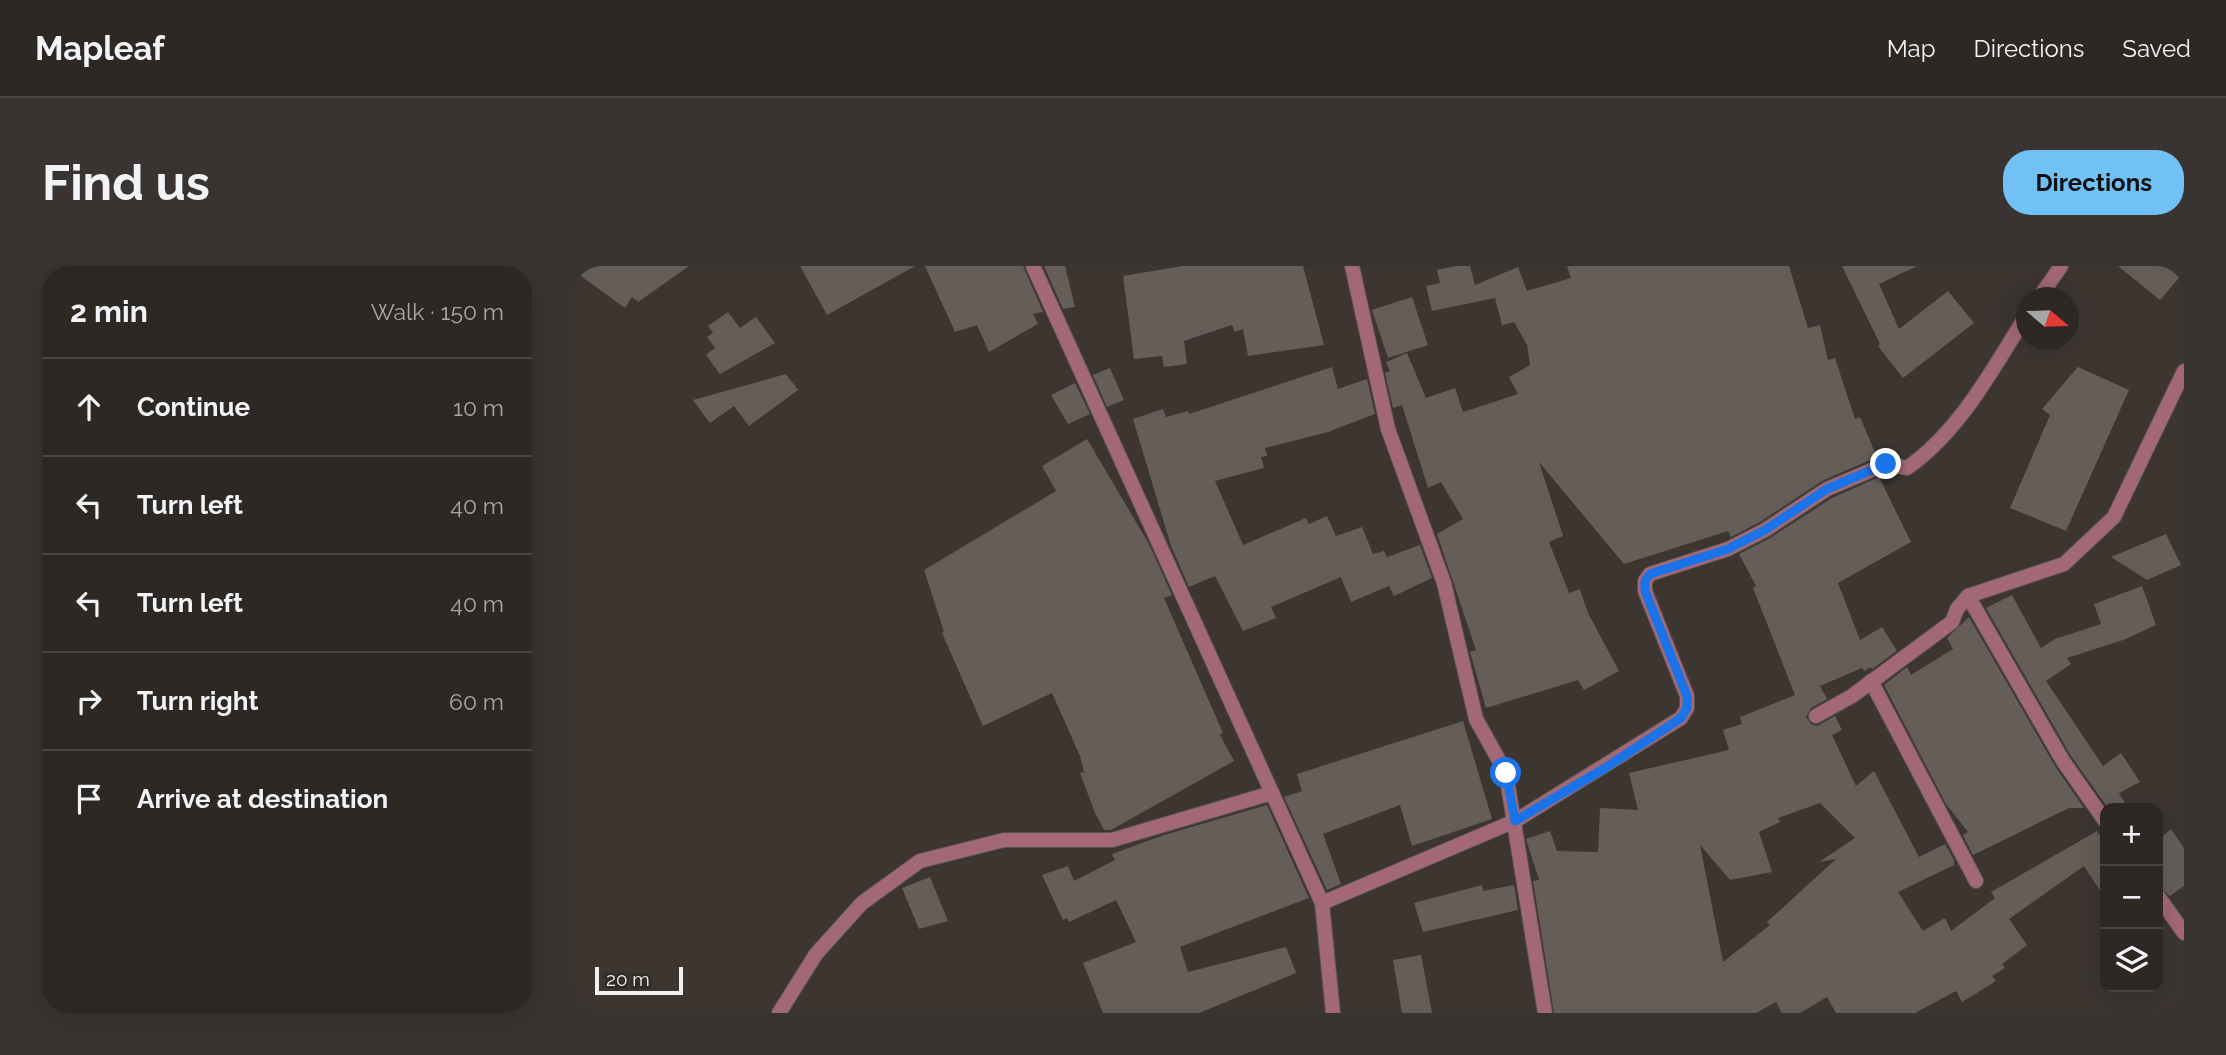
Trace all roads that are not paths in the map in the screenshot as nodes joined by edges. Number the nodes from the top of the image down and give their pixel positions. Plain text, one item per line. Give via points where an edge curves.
1 (1033, 266) edge
2 (1352, 266) edge
3 (2061, 266) edge
4 (2047, 287) edge
5 (2016, 332) edge
6 (2184, 371) edge
7 (1968, 596) junction
8 (1871, 681) junction
9 (1816, 716) dead end
10 (1272, 793) junction
11 (2100, 814) edge
12 (1515, 821) junction
13 (1976, 881) dead end
14 (1322, 903) junction
15 (2163, 903) edge
16 (2184, 933) edge
17 (779, 1013) edge
18 (1333, 1013) edge
19 (1545, 1013) edge

1 - 10 street
2 - 12 street via 1388,429 1444,583 1476,719 1506,773
3 - 4 street
5 - 12 street via 1932,450 1907,468 1886,464 1827,489 1728,549 1650,574 1645,591 1687,696 1687,708 1681,718 1605,768
6 - 7 street via 2114,517 2064,564
7 - 8 street via 1952,622
7 - 11 street via 2063,761
8 - 9 street
8 - 13 street
10 - 14 street
10 - 17 street via 1112,840 1004,840 920,860 862,903 816,954
12 - 14 street
12 - 19 street
14 - 18 street
15 - 16 street

